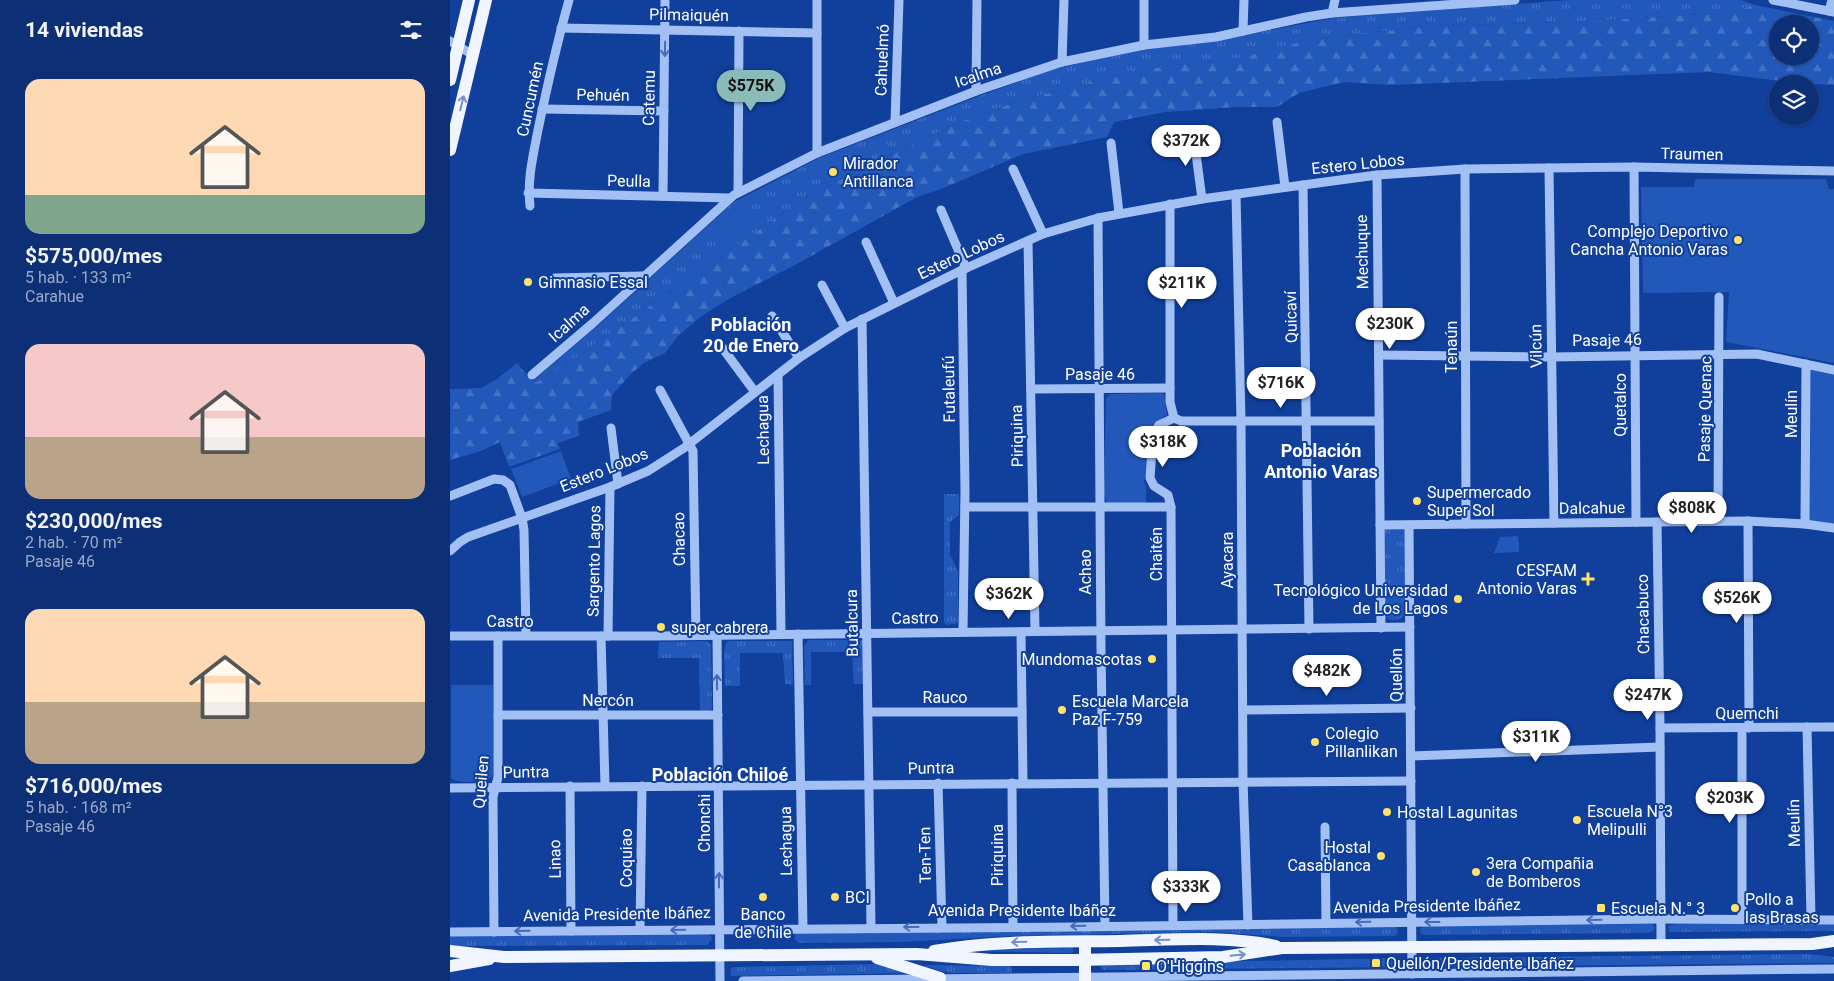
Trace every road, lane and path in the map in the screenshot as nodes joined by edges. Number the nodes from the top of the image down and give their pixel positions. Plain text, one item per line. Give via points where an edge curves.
1 (469, 0) edge
2 (486, 0) edge
3 (569, 0) edge
4 (665, 0) edge
5 (817, 0) edge
6 (899, 0) edge
7 (977, 0) edge
8 (1064, 0) edge
9 (1144, 0) edge
10 (1244, 0) edge
11 (1335, 0) edge
12 (1511, 0) edge
13 (1515, 0) edge
14 (1773, 0) edge
15 (1832, 0) edge
16 (1832, 12) edge
17 (1332, 14) junction
18 (561, 28) junction
19 (665, 30) junction
20 (739, 31) junction
21 (817, 32) junction
22 (1243, 32) junction
23 (454, 44) edge
24 (1144, 45) junction
25 (473, 55) junction
26 (1062, 62) junction
27 (450, 80) edge
28 (976, 91) junction
29 (542, 109) junction
30 (664, 111) junction
31 (895, 122) junction
32 (1277, 122) dead end
33 (1193, 131) dead end
34 (1111, 143) dead end
35 (450, 150) edge
36 (817, 153) junction
37 (1549, 168) junction
38 (1634, 168) junction
39 (1013, 169) dead end
40 (1466, 169) junction
41 (1834, 171) edge
42 (1377, 175) junction
43 (1303, 185) junction
44 (1285, 187) junction
45 (738, 192) junction
46 (528, 193) junction
47 (1236, 194) junction
48 (663, 196) junction
49 (730, 198) junction
50 (1202, 199) junction
51 (1170, 204) junction
52 (530, 206) dead end
53 (941, 210) dead end
54 (1119, 213) junction
55 (1098, 218) junction
56 (1043, 234) junction
57 (1028, 241) junction
58 (866, 242) dead end
59 (964, 269) junction
60 (643, 276) junction
61 (555, 278) dead end
62 (822, 285) dead end
63 (1719, 297) dead end
64 (894, 303) junction
65 (772, 316) dead end
66 (862, 319) junction
67 (845, 328) junction
68 (721, 346) dead end
69 (1720, 353) junction
70 (1378, 355) junction
71 (1635, 355) junction
72 (1466, 356) junction
73 (1551, 356) junction
74 (799, 358) junction
75 (1806, 364) junction
76 (1834, 370) edge
77 (532, 375) dead end
78 (778, 375) junction
79 (1170, 388) junction
80 (1031, 389) junction
81 (1099, 389) junction
82 (660, 390) dead end
83 (755, 392) junction
84 (1174, 418) junction
85 (1240, 421) junction
86 (1307, 421) junction
87 (1379, 421) junction
88 (611, 428) dead end
89 (690, 444) junction
90 (614, 485) junction
91 (450, 496) edge
92 (965, 507) junction
93 (1033, 507) junction
94 (1100, 507) junction
95 (1171, 507) junction
96 (522, 518) junction
97 (1748, 521) junction
98 (1636, 522) junction
99 (1657, 522) junction
100 (1718, 522) junction
101 (1554, 523) junction
102 (1466, 524) junction
103 (1806, 524) junction
104 (1380, 525) junction
105 (1409, 525) junction
106 (1834, 528) edge
107 (450, 551) edge
108 (1309, 628) junction
109 (1381, 628) junction
110 (1410, 628) junction
111 (1242, 629) junction
112 (1171, 630) junction
113 (1036, 631) junction
114 (1100, 631) junction
115 (962, 632) junction
116 (1021, 632) junction
117 (867, 633) junction
118 (781, 634) junction
119 (798, 634) junction
120 (526, 635) junction
121 (696, 635) junction
122 (717, 635) junction
123 (450, 636) edge
124 (498, 636) junction
125 (605, 636) junction
126 (1411, 708) junction
127 (1243, 710) junction
128 (868, 712) junction
129 (1022, 712) junction
130 (498, 715) junction
131 (603, 715) junction
132 (718, 715) junction
133 (1807, 727) junction
134 (1834, 727) edge
135 (1660, 728) junction
136 (1745, 728) junction
137 (1660, 747) junction
138 (1411, 756) junction
139 (1172, 781) junction
140 (1244, 781) junction
141 (1412, 781) junction
142 (1023, 782) junction
143 (1104, 782) junction
144 (938, 783) junction
145 (1012, 783) junction
146 (801, 784) junction
147 (869, 784) junction
148 (718, 785) junction
149 (570, 786) junction
150 (605, 786) junction
151 (642, 786) junction
152 (496, 787) junction
153 (450, 788) edge
154 (1325, 827) dead end
155 (1811, 918) junction
156 (1660, 919) junction
157 (1742, 919) junction
158 (1834, 920) edge
159 (1412, 922) junction
160 (1326, 923) junction
161 (1173, 925) junction
162 (1248, 925) junction
163 (1105, 926) junction
164 (942, 927) junction
165 (1013, 927) junction
166 (803, 928) junction
167 (871, 928) junction
168 (720, 929) junction
169 (640, 930) junction
170 (571, 931) junction
171 (450, 932) edge
172 (494, 932) junction
173 (1834, 940) edge
174 (1085, 942) junction
175 (1812, 944) junction
176 (1661, 945) junction
177 (1412, 947) junction
178 (1282, 948) junction
179 (1834, 950) edge
180 (450, 951) edge
181 (865, 954) junction
182 (917, 954) junction
183 (720, 955) junction
184 (504, 957) junction
185 (1085, 960) junction
186 (450, 966) edge
187 (1834, 969) edge
188 (1790, 970) junction
189 (1683, 971) junction
190 (1737, 971) junction
191 (1410, 976) edge
192 (1626, 976) edge
193 (1510, 977) edge
194 (1574, 977) edge
195 (1242, 978) edge
196 (1304, 978) edge
197 (1356, 978) edge
198 (1048, 979) edge
199 (1085, 979) edge
200 (1128, 979) edge
201 (1184, 979) edge
202 (818, 980) edge
203 (877, 980) edge
204 (940, 980) edge
205 (990, 980) edge
206 (720, 981) edge
207 (743, 981) edge
208 (765, 981) edge
209 (1683, 981) edge
210 (1737, 981) edge
211 (1790, 981) edge

1 - 23 main road
2 - 25 main road
3 - 18 street, Cuncumén
4 - 19 street, Catemu
5 - 21 street
6 - 31 street, Cahuelmó
7 - 28 street
8 - 26 street
9 - 24 street
10 - 22 street
11 - 17 street
12 - 13 street, Icalma
12 - 17 street, Icalma
14 - 16 street
15 - 16 street
17 - 22 street, Icalma
18 - 19 street, Pilmaiquén
18 - 29 street, Cuncumén
19 - 20 street, Pilmaiquén
19 -> 30 street, Catemu
20 - 21 street, Pilmaiquén
20 - 45 street
21 - 36 street
22 - 24 street, Icalma
23 - 25 street
23 - 27 main road
24 - 26 street, Icalma
35 -> 25 main road
26 - 28 street, Icalma
28 - 31 street, Icalma
29 - 30 street, Pehuén
29 - 46 street, Cuncumén
30 - 48 street, Catemu
31 - 36 street, Icalma
32 - 44 street
33 - 50 street
34 - 54 street
36 - 45 street, Icalma
37 - 38 street, Traumen
37 - 40 street, Estero Lobos
37 - 73 street, Vilcún
38 - 41 street, Traumen
38 - 71 street, Quetalco
39 - 56 street
40 - 42 street, Estero Lobos
40 - 72 street, Tenaún
42 - 43 street, Estero Lobos
42 - 70 street, Mechuque
43 - 44 street, Estero Lobos
43 - 86 street, Quicaví
44 - 47 street, Estero Lobos
45 - 49 street, Icalma
46 - 48 street, Peulla
46 - 52 street, Cuncumén
47 - 50 street, Estero Lobos
47 - 85 street, Ayacara
48 - 49 street, Peulla
49 - 60 street, Icalma
50 - 51 street, Estero Lobos
51 - 54 street, Estero Lobos
51 - 79 street
53 - 59 street, Futaleufú
54 - 55 street, Estero Lobos
55 - 56 street, Estero Lobos
55 - 81 street, Achao
56 - 57 street, Estero Lobos
57 - 59 street, Estero Lobos
57 - 80 street, Piriquina
58 - 64 street
59 - 64 street, Estero Lobos
59 - 92 street, Futaleufú
60 - 61 street
60 - 77 street, Icalma
62 - 67 street
63 - 69 street, Pasaje Quenac
64 - 66 street, Estero Lobos
65 - 74 street
66 - 67 street, Estero Lobos
66 - 117 street, Butalcura
67 - 74 street, Estero Lobos
68 - 83 street
69 - 71 street, Pasaje 46
69 - 75 street, Pasaje 46 via 1763,354
69 - 100 street, Pasaje Quenac
70 - 72 street, Pasaje 46
70 - 87 street, Mechuque
71 - 73 street, Pasaje 46
71 - 98 street, Quetalco
72 - 73 street, Pasaje 46
72 - 102 street, Tenaún
73 - 101 street, Vilcún
74 - 78 street, Estero Lobos
75 - 76 street, Pasaje 46
75 - 103 street, Meulín
78 - 83 street, Estero Lobos
78 - 118 street, Lechagua
79 - 81 street, Pasaje 46
79 - 84 street
80 - 81 street, Pasaje 46
80 - 93 street, Piriquina
81 - 94 street, Achao
82 - 89 street
83 - 89 street, Estero Lobos
84 - 85 street via 1181,421
84 - 95 street, Chaitén via 1159,425 1153,436 1150,478 1154,486 1168,495
85 - 86 street
85 - 111 street, Ayacara
86 - 87 street
86 - 108 street, Quicaví
87 - 104 street, Mechuque
88 - 90 street, Sargento Lagos
89 - 90 street, Estero Lobos via 648,471
89 - 121 street, Chacao via 693,451
90 - 96 street, Estero Lobos
90 - 125 street, Sargento Lagos
91 - 96 street via 494,479 503,480 510,485
92 - 93 street
92 - 115 street, Futaleufú
93 - 94 street
93 - 113 street, Piriquina
94 - 95 street
94 - 114 street, Achao
95 - 112 street, Chaitén
96 - 107 street, Estero Lobos via 468,538
96 - 120 street
97 - 100 street, Dalcahue
97 - 103 street, Dalcahue
97 - 136 street
98 - 99 street, Dalcahue
98 - 101 street, Dalcahue
99 - 100 street, Dalcahue
99 - 135 street, Chacabuco
101 - 102 street, Dalcahue
102 - 105 street, Dalcahue
103 - 106 street, Dalcahue
104 - 105 street, Dalcahue
104 - 109 street, Mechuque
105 - 110 street, Quellón
108 - 109 street, Castro
108 - 111 street, Castro
109 - 110 street, Castro
110 - 126 street, Quellón
111 - 112 street, Castro
111 - 127 street, Ayacara
112 - 114 street, Castro
112 - 139 street, Chaitén
113 - 114 street, Castro
113 - 116 street, Castro
114 - 143 street, Achao
115 - 116 street, Castro
115 - 117 street, Castro
116 - 129 street
117 - 119 street, Castro
117 - 128 street, Butalcura
118 - 119 street, Castro
118 - 122 street, Castro
119 - 146 street, Lechagua
120 - 124 street, Castro
120 - 125 street, Castro
121 - 122 street, Castro
121 - 125 street, Castro
132 -> 122 street, Chonchi
123 - 124 street, Castro
124 - 130 street, Queilen
125 - 131 street, Sargento Lagos
126 - 127 street
126 - 138 street, Quellón
127 - 140 street, Ayacara
128 - 129 street, Rauco
128 - 147 street, Butalcura
129 - 142 street
130 - 131 street, Nercón
130 - 152 street, Queilen
131 - 132 street, Nercón
131 - 150 street, Sargento Lagos
132 - 148 street, Chonchi
133 - 134 street, Quemchi
133 - 136 street, Quemchi
133 - 155 street, Meulín
135 - 136 street, Quemchi
135 - 137 street, Chacabuco
136 - 157 street
137 - 138 street
137 - 156 street, Chacabuco
138 - 141 street, Quellón
139 - 140 street, Puntra
139 - 143 street, Puntra
139 - 161 street, Chaitén
140 - 141 street, Puntra
140 - 162 street, Ayacara
141 - 159 street, Quellón
142 - 143 street, Puntra
142 - 145 street, Puntra
143 - 163 street, Achao
144 - 145 street, Puntra
144 - 147 street, Puntra
144 - 164 street, Ten-Ten
145 - 165 street, Piriquina
146 - 147 street, Puntra
146 - 148 street, Puntra
146 - 166 street, Lechagua
147 - 167 street, Butalcura
148 - 151 street, Puntra
168 -> 148 street, Chonchi
149 - 150 street, Puntra
149 - 152 street, Puntra
149 - 170 street, Linao
150 - 151 street, Puntra
151 - 169 street, Coquiao
152 - 153 street, Puntra
152 - 172 street, Queilen via 493,797
154 - 160 street
155 - 157 street, Avenida Presidente Ibáñez
155 - 158 street, Avenida Presidente Ibáñez
156 - 157 street, Avenida Presidente Ibáñez
156 -> 159 street, Avenida Presidente Ibáñez
156 - 176 street, Chacabuco
159 -> 160 street, Avenida Presidente Ibáñez
159 - 177 street, Quellón
160 - 162 street, Avenida Presidente Ibáñez
161 - 162 street, Avenida Presidente Ibáñez
161 - 163 street, Avenida Presidente Ibáñez
163 -> 165 street, Avenida Presidente Ibáñez
164 - 165 street, Avenida Presidente Ibáñez
164 -> 167 street, Avenida Presidente Ibáñez
166 - 167 street, Avenida Presidente Ibáñez
166 - 168 street, Avenida Presidente Ibáñez
168 -> 169 street, Avenida Presidente Ibáñez
168 - 183 street, Chonchi
169 - 170 street, Avenida Presidente Ibáñez
170 -> 172 street, Avenida Presidente Ibáñez
171 - 172 street, Avenida Presidente Ibáñez
173 - 175 main road, Avenida Presidente Ibáñez
178 -> 174 main road, Avenida Presidente Ibáñez via 1237,940
174 -> 182 main road, Avenida Presidente Ibáñez via 975,945
174 - 185 main road
175 - 176 main road, Avenida Presidente Ibáñez
175 - 179 main road, Avenida Presidente Ibáñez
176 - 177 main road, Avenida Presidente Ibáñez
177 - 178 main road, Avenida Presidente Ibáñez
177 - 191 street, Quellón
185 -> 178 main road, Avenida Presidente Ibáñez via 1224,957
180 - 184 main road, Avenida Presidente Ibáñez
181 - 182 main road, Avenida Presidente Ibáñez
181 - 183 main road, Avenida Presidente Ibáñez
181 - 204 main road via 926,972
182 - 185 main road, Avenida Presidente Ibáñez via 992,960
183 - 184 main road, Avenida Presidente Ibáñez
183 - 206 street, Chonchi
184 - 186 main road, Avenida Presidente Ibáñez
185 - 199 main road
187 - 188 street
188 - 190 street
188 - 211 street
189 - 190 street
189 - 192 street
189 - 209 street
190 - 210 street
191 - 193 street
191 - 197 street
192 - 194 street
193 - 194 street
195 - 196 street
195 - 201 street
196 - 197 street
198 - 199 street
198 - 205 street
199 - 200 street
200 - 201 street
202 - 203 street
202 - 208 street
203 - 204 street
204 - 205 street
207 - 208 street

